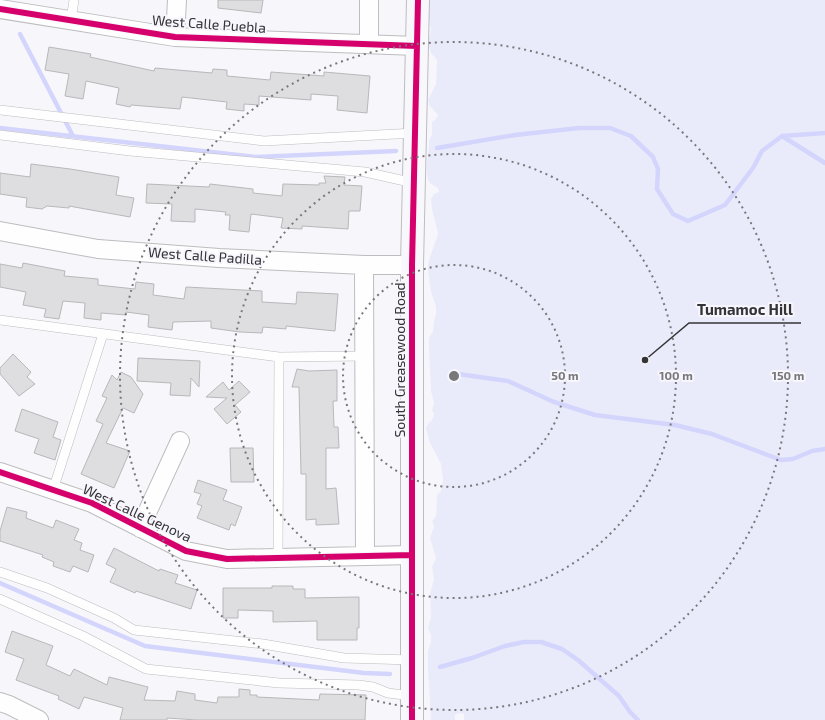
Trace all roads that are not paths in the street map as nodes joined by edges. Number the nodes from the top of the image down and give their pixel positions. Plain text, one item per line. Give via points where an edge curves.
1 (74, 0) edge
2 (177, 0) edge
3 (369, 0) edge
4 (418, 0) edge
5 (0, 9) edge
6 (71, 20) junction
7 (175, 37) junction
8 (369, 44) junction
9 (417, 46) junction
10 (0, 110) edge
11 (415, 133) junction
12 (0, 135) edge
13 (414, 183) junction
14 (0, 231) edge
15 (364, 265) junction
16 (412, 265) junction
17 (0, 320) edge
18 (102, 334) junction
19 (365, 356) junction
20 (279, 358) junction
21 (180, 441) dead end
22 (0, 472) edge
23 (53, 490) junction
24 (140, 528) junction
25 (365, 556) junction
26 (412, 556) junction
27 (278, 558) junction
28 (0, 572) edge
29 (0, 599) edge
30 (412, 660) junction
31 (412, 696) junction
32 (0, 702) edge
33 (38, 720) edge
34 (412, 720) edge

1 - 6 lane
2 - 7 street, West Calle Puebla
3 - 8 street
4 - 9 main road, South Greasewood Road
5 - 6 street, West Calle Puebla
6 - 7 street, West Calle Puebla
7 - 8 street, West Calle Puebla
8 - 9 street, West Calle Puebla
9 - 11 main road, South Greasewood Road
10 - 11 lane via 264,141
11 - 13 main road, South Greasewood Road
12 - 13 lane via 130,151 365,172
13 - 16 main road, South Greasewood Road
14 - 15 street, West Calle Padilla via 98,249
15 - 16 street, West Calle Padilla
15 - 19 street
16 - 26 main road, South Greasewood Road
17 - 18 lane
18 - 20 lane
18 - 23 lane
19 - 20 lane
19 - 25 street
20 - 27 lane
21 - 24 street, West Calle Genova
22 - 23 street, West Calle Genova
23 - 24 street, West Calle Genova via 92,503
24 - 27 street, West Calle Genova via 186,551 227,559
25 - 26 street, West Calle Genova
25 - 27 street, West Calle Genova
26 - 30 main road, South Greasewood Road
28 - 30 lane via 47,588 114,618 134,630 263,644 344,658
29 - 31 lane via 83,636 146,669 279,683 359,685
30 - 31 main road, South Greasewood Road
31 - 34 main road, South Greasewood Road
32 - 33 street

